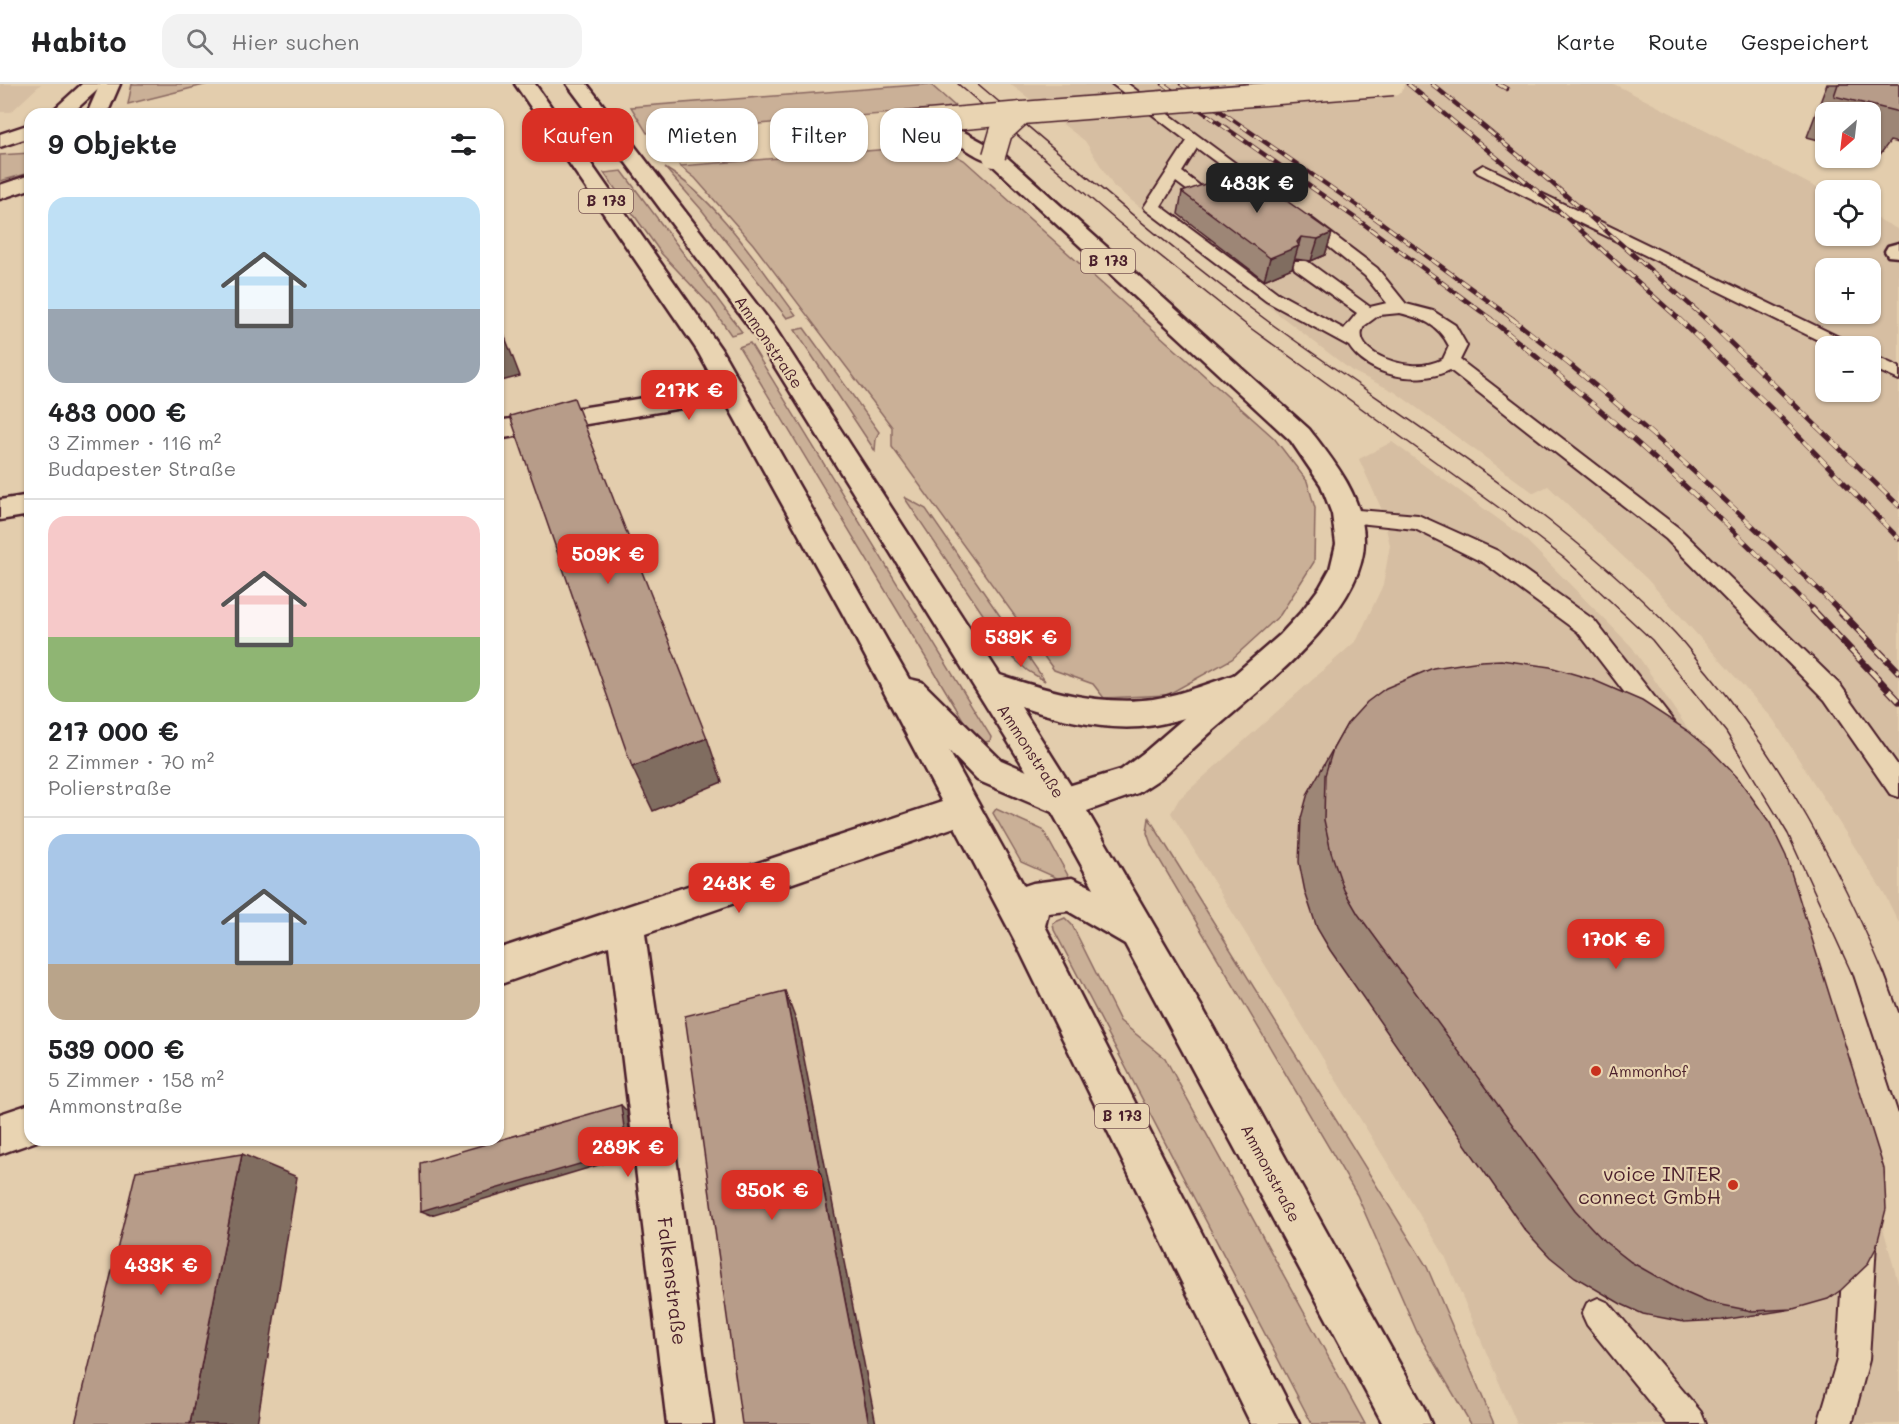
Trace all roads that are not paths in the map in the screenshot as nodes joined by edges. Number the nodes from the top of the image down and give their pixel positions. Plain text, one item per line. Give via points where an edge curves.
1 (94, 84) edge
2 (110, 84) edge
3 (525, 84) edge
4 (577, 84) edge
5 (1119, 84) edge
6 (1393, 84) edge
7 (66, 108) edge
8 (100, 108) edge
9 (1022, 113) junction
10 (24, 132) edge
11 (1196, 139) junction
12 (0, 141) edge
13 (24, 144) edge
14 (0, 146) edge
15 (994, 156) junction
16 (1483, 170) dead end
17 (1173, 173) junction
18 (24, 183) edge
19 (0, 193) edge
20 (1213, 202) edge
21 (1301, 265) dead end
22 (1400, 308) junction
23 (1368, 313) junction
24 (1823, 336) edge
25 (1355, 342) junction
26 (1451, 362) junction
27 (1881, 365) edge
28 (1899, 374) edge
29 (732, 392) junction
30 (504, 428) edge
31 (24, 506) edge
32 (0, 510) edge
33 (1346, 516) junction
34 (884, 664) junction
35 (987, 683) junction
36 (1245, 684) junction
37 (1677, 744) edge
38 (1899, 787) edge
39 (1064, 802) junction
40 (963, 810) junction
41 (625, 924) junction
42 (1027, 927) junction
43 (1137, 932) junction
44 (504, 965) edge
45 (24, 1126) edge
46 (0, 1134) edge
47 (1853, 1218) edge
48 (1598, 1314) dead end
49 (690, 1424) edge
50 (1276, 1424) edge
51 (1408, 1424) edge
52 (1689, 1424) edge
53 (1835, 1424) edge

1 - 7 main road
2 - 8 main road
3 - 29 main road, B 173 via 709,349
4 - 35 main road, Ammonstraße via 765,332
5 - 11 lane
6 - 9 main road, bridge
9 - 15 main road, bridge via 1001,132
9 - 15 main road, bridge via 906,123 957,136
10 - 12 main road
11 - 17 lane
11 - 22 lane via 1371,272
13 - 14 main road
15 - 33 main road, B 173 via 1300,435 1324,466
16 - 24 lane
17 - 20 lane
17 - 25 lane via 1152,207 1272,297
18 - 19 main road
21 - 23 lane
22 - 23 lane
22 - 26 lane via 1427,315 1449,329 1458,346
23 - 25 lane via 1353,328
25 - 26 lane via 1367,356 1387,367 1411,372 1434,370
26 - 38 lane via 1673,534 1833,693
27 - 28 lane
29 - 30 main road
29 - 34 main road, B 173
31 - 32 main road
33 - 36 main road, B 173 via 1350,544 1340,581 1292,643
33 - 37 lane via 1418,522 1491,556 1586,626
34 - 39 main road via 989,770
34 - 40 main road, B 173
35 - 36 main road, B 173 via 1038,701 1127,714 1180,706
35 - 39 main road, Ammonstraße
36 - 39 main road, B 173 via 1132,781
39 - 43 main road, Ammonstraße
40 - 41 main road
40 - 42 main road, B 173
41 - 44 main road
41 - 49 main road, Falkenstraße
42 - 43 main road via 1033,899 1072,894
42 - 50 main road, B 173
43 - 51 main road, Ammonstraße via 1190,1022
45 - 46 main road
47 - 53 lane via 1860,1241 1853,1360
48 - 52 lane

